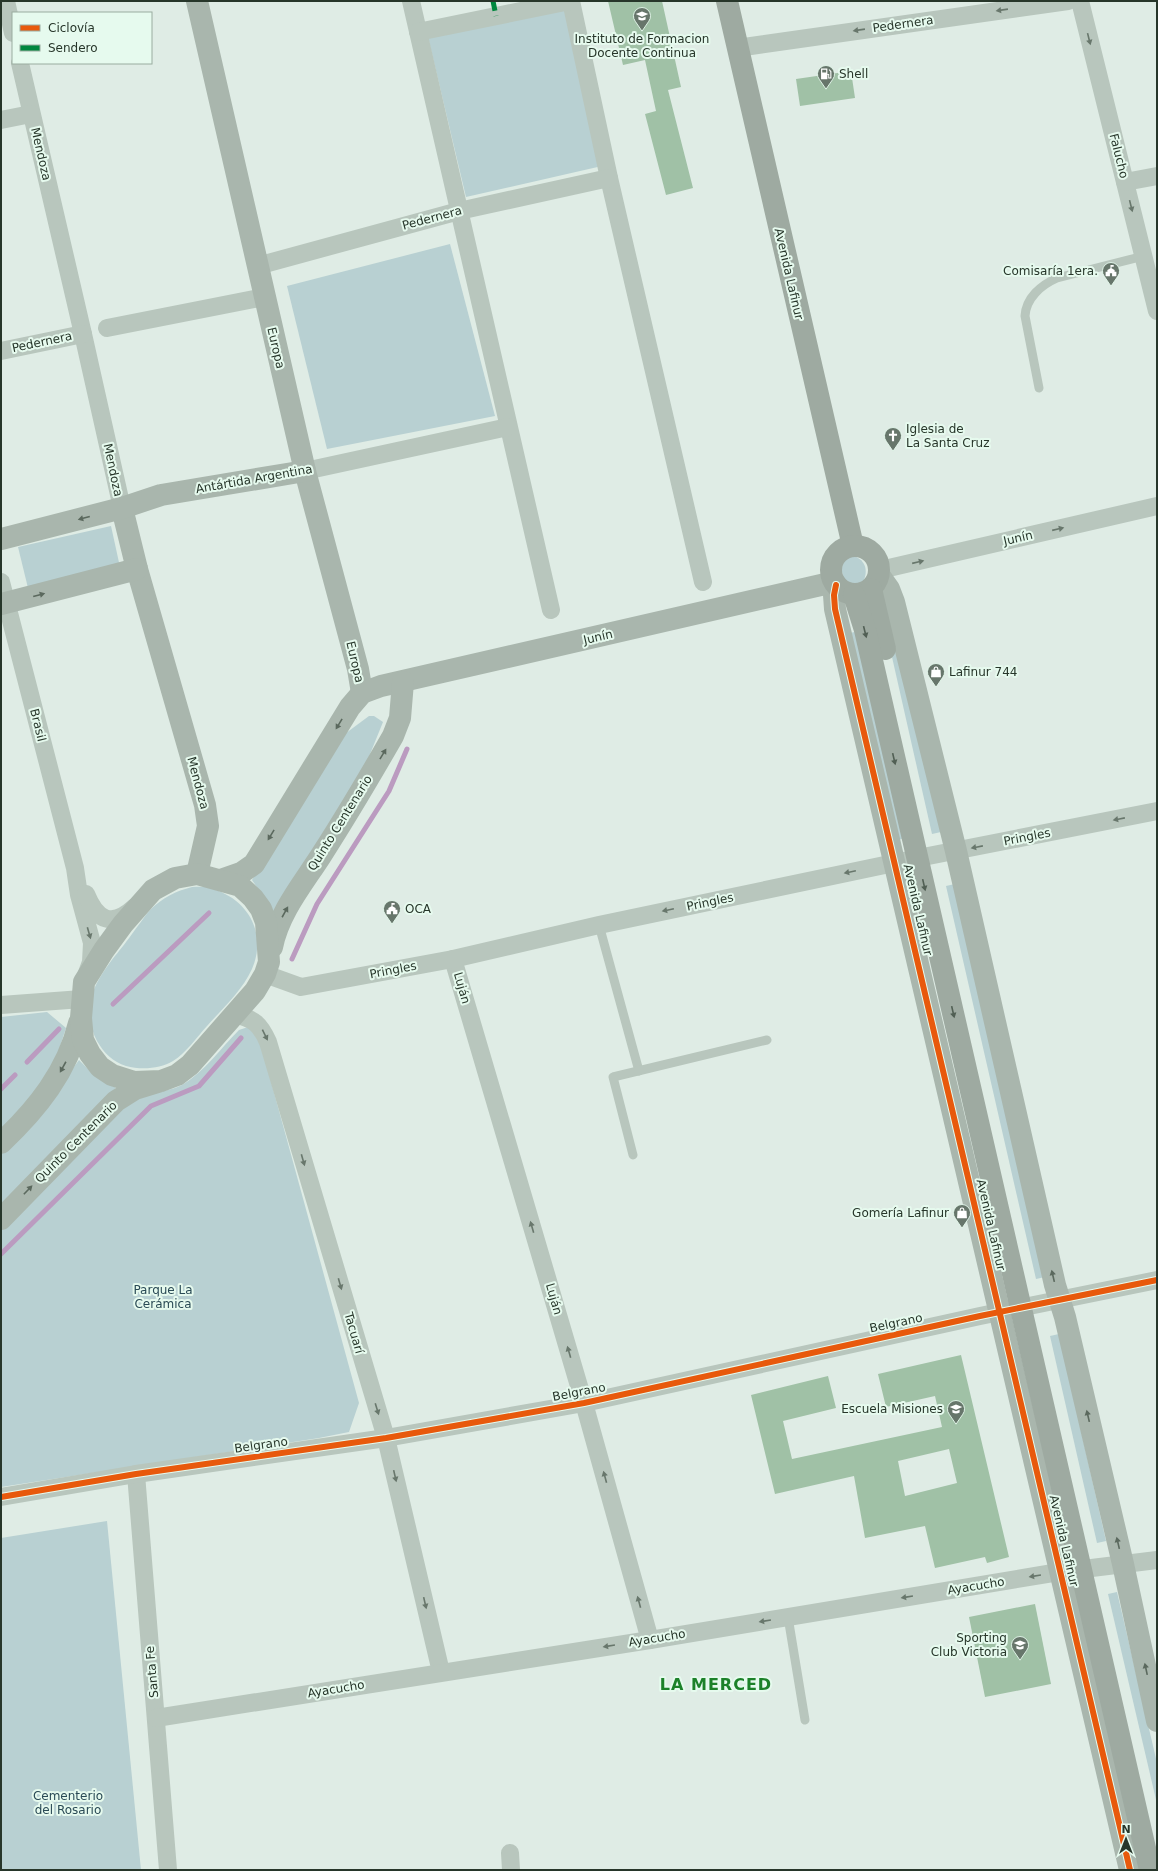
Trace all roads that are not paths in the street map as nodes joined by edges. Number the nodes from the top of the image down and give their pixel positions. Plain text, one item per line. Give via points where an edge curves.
1 (6, 1) edge
2 (197, 1) edge
3 (411, 1) edge
4 (570, 1) edge
5 (727, 1) edge
6 (1068, 1) edge
7 (1080, 1) edge
8 (495, 9) edge
9 (12, 28) edge
10 (418, 32) junction
11 (737, 48) junction
12 (20, 64) edge
13 (31, 114) junction
14 (1, 120) edge
15 (1157, 176) edge
16 (609, 178) junction
17 (1125, 182) junction
18 (459, 211) junction
19 (1144, 256) junction
20 (257, 266) junction
21 (264, 297) junction
22 (1157, 311) edge
23 (107, 328) dead end
24 (83, 334) junction
25 (1, 351) edge
26 (1039, 388) dead end
27 (508, 428) junction
28 (305, 471) junction
29 (1157, 506) edge
30 (122, 508) junction
31 (1, 539) edge
32 (853, 546) junction
33 (137, 569) junction
34 (1, 582) edge
35 (703, 582) dead end
36 (859, 583) junction
37 (4, 604) edge
38 (551, 610) dead end
39 (403, 682) junction
40 (362, 693) junction
41 (1157, 811) edge
42 (956, 851) junction
43 (925, 857) junction
44 (896, 863) junction
45 (75, 868) junction
46 (197, 874) junction
47 (221, 880) junction
48 (153, 890) junction
49 (599, 925) junction
50 (454, 959) junction
51 (267, 968) junction
52 (82, 999) junction
53 (1, 1005) edge
54 (235, 1014) junction
55 (767, 1040) dead end
56 (640, 1071) junction
57 (161, 1081) junction
58 (1, 1144) edge
59 (633, 1155) dead end
60 (1, 1218) edge
61 (1157, 1280) edge
62 (1060, 1301) junction
63 (1029, 1307) junction
64 (1000, 1312) junction
65 (584, 1403) junction
66 (386, 1438) junction
67 (136, 1474) junction
68 (1, 1497) edge
69 (1157, 1560) edge
70 (1123, 1564) junction
71 (1089, 1568) junction
72 (1059, 1572) junction
73 (788, 1617) junction
74 (650, 1640) junction
75 (441, 1672) junction
76 (156, 1718) junction
77 (805, 1720) dead end
78 (1157, 1721) edge
79 (1157, 1832) edge
80 (168, 1870) edge
81 (1130, 1870) edge
82 (1150, 1870) edge

1 - 9 street
2 - 20 street, Europa
3 - 10 street
4 - 8 street
4 - 16 street
5 - 11 main road, Avenida Lafinur
6 -> 11 street, Pedernera
7 -> 17 street, Falucho
8 - 10 street
10 - 18 street
11 - 32 main road, Avenida Lafinur
12 - 13 street, Mendoza
13 - 14 street
13 - 24 street, Mendoza
15 - 17 street
16 - 18 street, Pedernera
16 - 35 street
17 -> 19 street, Falucho
18 - 20 street, Pedernera
18 - 27 street
19 - 22 street, Falucho
19 - 26 lane via 1057,278 1032,298 1026,306 1025,316
20 - 21 street, Europa
21 - 23 street
21 - 28 street, Europa
24 - 25 street, Pedernera
24 - 30 street, Mendoza
27 - 28 street, Antártida Argentina
27 - 38 street
28 - 30 street, Antártida Argentina via 161,495
28 - 40 street, Europa via 358,669
36 -> 29 street, Junín
30 -> 31 street, Antártida Argentina
30 - 33 street, Mendoza
32 - 36 main road via 870,550 877,559
32 - 36 main road via 846,547 835,556 831,569
37 -> 33 street
33 - 46 street, Mendoza via 205,805 208,826
34 - 37 street, Brasil
36 - 39 street, Junín
36 - 42 street via 889,588
36 - 43 main road, Avenida Lafinur via 865,630
36 - 44 street, Avenida Lafinur via 834,595 835,610
37 - 45 street, Brasil
39 - 40 street, Junín
51 -> 39 street, Quinto Centenario via 275,932 283,914 393,736 400,718
40 -> 47 street via 350,706 254,864 241,874
41 -> 42 street, Pringles
42 - 43 street, Pringles
62 -> 42 street
43 - 44 street, Pringles
43 - 63 main road, Avenida Lafinur
44 -> 49 street, Pringles
44 - 64 street, Avenida Lafinur
45 - 48 street, Brasil via 91,907 97,916 104,919 124,915
45 -> 52 street, Brasil via 79,895 92,943 91,962
46 - 47 street
46 - 48 street via 175,878
47 - 51 street via 240,886 261,909 266,922
48 - 52 street via 104,950
49 - 50 street, Pringles
49 - 56 lane
50 - 51 street, Pringles via 301,987
65 -> 50 street, Luján
51 - 54 street, Quinto Centenario via 255,991
52 - 53 street
52 - 57 street via 83,1040 100,1066 112,1075 134,1082
52 -> 58 street via 75,1041 65,1063 48,1092
54 - 57 street, Quinto Centenario via 190,1065 177,1075
54 -> 66 street, Tacuarí via 249,1017 261,1028 268,1042
55 - 56 lane
56 - 59 lane via 613,1077
60 -> 57 street, Quinto Centenario via 116,1102 135,1089
61 - 62 street, Belgrano
62 - 63 street, Belgrano
70 -> 62 street
63 - 64 street, Belgrano
63 - 71 main road, Avenida Lafinur
64 - 65 street, Belgrano
64 - 72 street, Avenida Lafinur
65 - 66 street, Belgrano
74 -> 65 street, Luján
66 - 67 street, Belgrano
66 -> 75 street, Tacuarí
67 - 68 street, Belgrano
67 - 76 street, Santa Fe
69 - 70 street, Ayacucho
70 - 71 street, Ayacucho
78 -> 70 street
71 - 72 street, Ayacucho
71 - 79 main road, Avenida Lafinur
71 - 82 main road, Avenida Lafinur
72 -> 73 street, Ayacucho
72 - 81 street, Avenida Lafinur
73 -> 74 street, Ayacucho
73 - 77 lane
74 -> 75 street, Ayacucho
75 - 76 street, Ayacucho
76 - 80 street, Santa Fe

